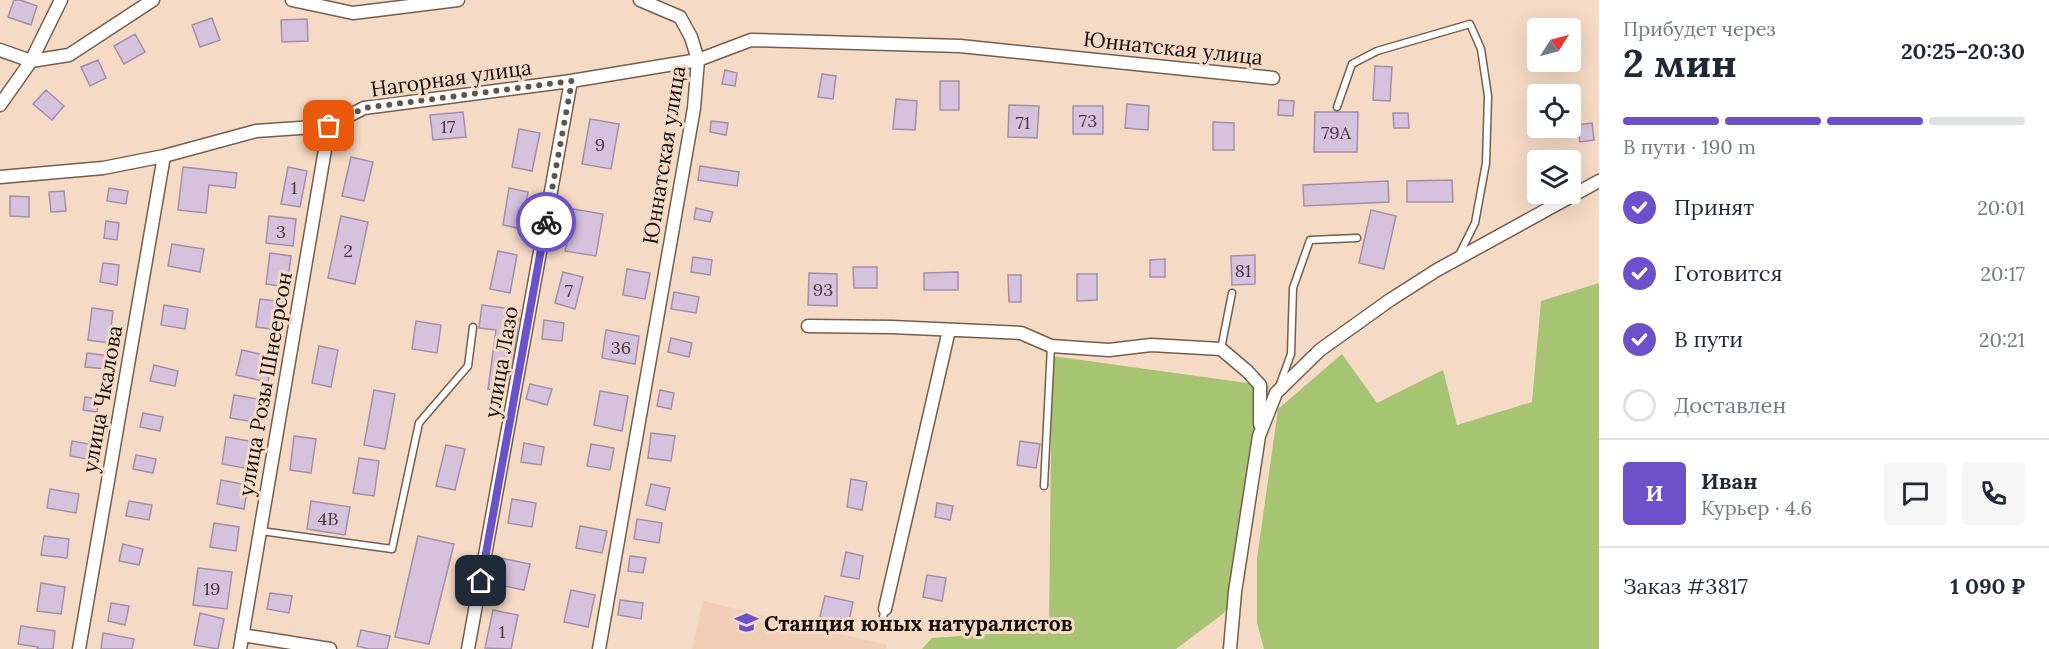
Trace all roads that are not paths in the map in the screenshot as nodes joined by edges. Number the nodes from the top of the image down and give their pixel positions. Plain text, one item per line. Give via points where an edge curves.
1 (61, 0) edge
2 (153, 0) edge
3 (292, 0) edge
4 (459, 0) edge
5 (640, 0) edge
6 (373, 6) edge
7 (0, 50) edge
8 (698, 60) junction
9 (31, 61) junction
10 (1273, 78) dead end
11 (572, 81) junction
12 (0, 105) edge
13 (1337, 107) dead end
14 (329, 126) junction
15 (164, 156) junction
16 (0, 177) edge
17 (1599, 181) edge
18 (1357, 238) dead end
19 (1456, 261) junction
20 (1232, 293) dead end
21 (808, 326) dead end
22 (473, 327) dead end
23 (949, 330) junction
24 (1052, 346) junction
25 (1221, 350) junction
26 (1276, 393) junction
27 (1260, 428) junction
28 (1044, 486) dead end
29 (260, 531) junction
30 (885, 609) joint
31 (880, 629) dead end
32 (242, 634) junction
33 (80, 649) edge
34 (240, 649) edge
35 (330, 649) edge
36 (468, 649) edge
37 (599, 649) edge
38 (1230, 649) edge

1 - 9 street
2 - 9 street via 69,55
3 - 6 street via 352,13
4 - 6 street
5 - 8 street via 680,17
7 - 9 street
8 - 10 street, Юннатская улица via 752,40 937,45
8 - 11 street, Нагорная улица
8 - 37 street, Юннатская улица via 694,108
9 - 12 street
11 - 14 street, Нагорная улица via 364,108
11 - 36 street, улица Лазо
13 - 19 lane via 1352,64 1377,51 1470,24 1481,49 1488,96 1486,164 1475,224
14 - 15 street, Нагорная улица via 256,131
14 - 29 street, улица Розы Шнеерсон
15 - 16 street, Нагорная улица via 103,168
15 - 33 street, улица Чкалова
17 - 19 street
18 - 26 lane via 1310,240 1293,288 1291,354
19 - 26 street via 1390,300 1320,350
20 - 25 lane
21 - 23 street
22 - 29 lane via 468,366 419,423 392,549
23 - 24 street via 1022,333
23 - 30 street
24 - 25 street via 1109,350 1150,345
24 - 28 lane
25 - 27 street via 1260,385
26 - 27 street
27 - 38 street
29 - 32 street, улица Розы Шнеерсон
30 - 31 lane
32 - 34 street, улица Розы Шнеерсон
32 - 35 street

